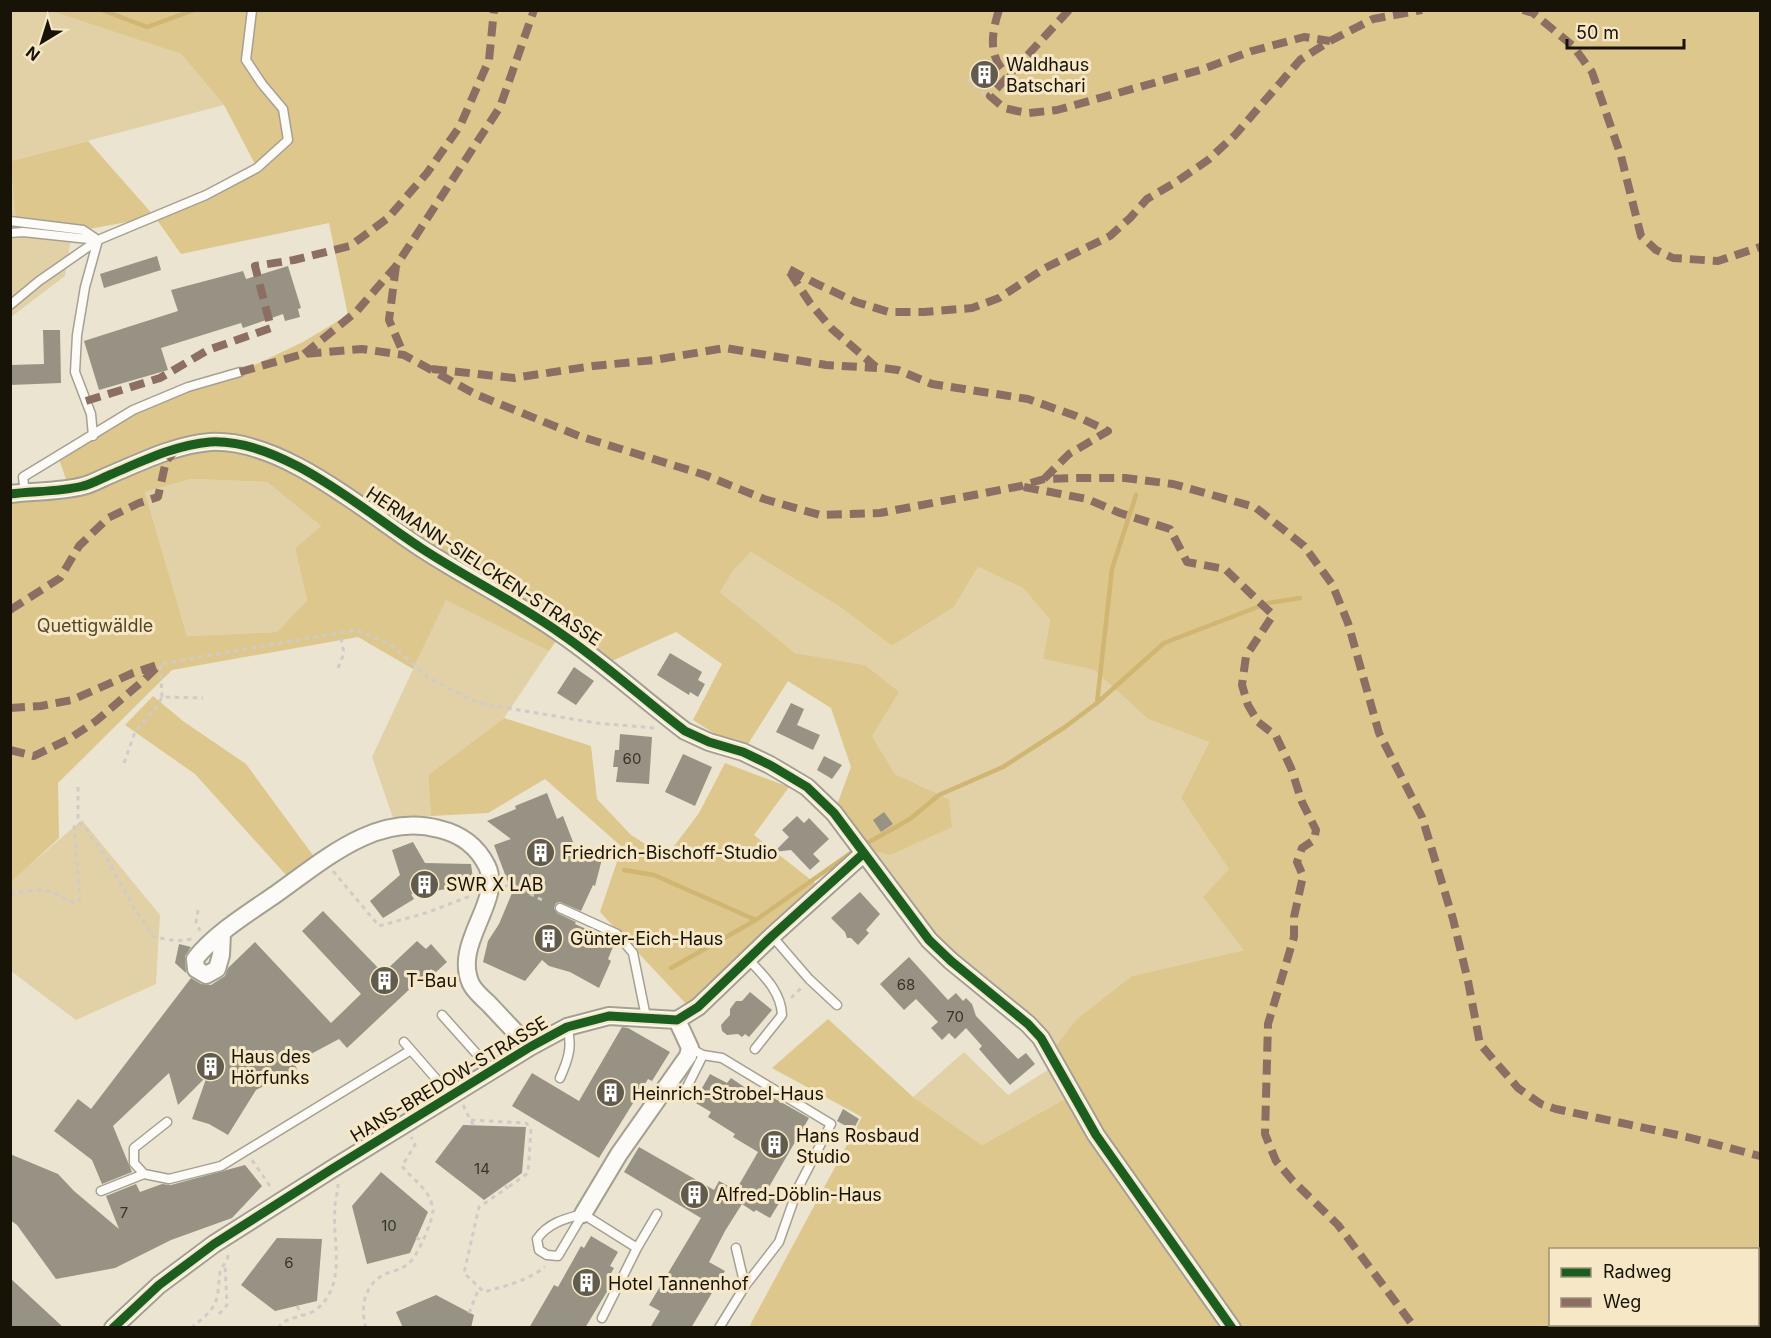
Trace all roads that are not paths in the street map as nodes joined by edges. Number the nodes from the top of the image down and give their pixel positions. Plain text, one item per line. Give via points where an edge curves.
1 (252, 10) edge
2 (10, 220) edge
3 (10, 233) edge
4 (98, 240) junction
5 (10, 304) edge
6 (240, 372) dead end
7 (93, 436) junction
8 (17, 494) edge
9 (860, 848) junction
10 (560, 908) dead end
11 (222, 933) dead end
12 (772, 936) junction
13 (748, 959) junction
14 (837, 1005) dead end
15 (442, 1015) dead end
16 (646, 1017) junction
17 (677, 1020) junction
18 (567, 1027) junction
19 (404, 1042) dead end
20 (530, 1047) junction
21 (755, 1048) dead end
22 (411, 1050) junction
23 (697, 1052) junction
24 (492, 1071) junction
25 (560, 1078) dead end
26 (453, 1094) junction
27 (167, 1122) dead end
28 (144, 1174) junction
29 (101, 1191) dead end
30 (657, 1214) dead end
31 (583, 1215) junction
32 (637, 1248) junction
33 (736, 1248) dead end
34 (745, 1286) junction
35 (602, 1318) dead end
36 (112, 1328) edge
37 (719, 1328) edge
38 (1232, 1328) edge

1 - 4 lane via 246,60 283,109 288,140 257,168 206,195
2 - 4 lane via 82,230
3 - 4 lane
4 - 5 lane
4 - 7 lane via 76,335 75,372 91,414
6 - 7 lane, HERMANN-SIELCKEN-STRASSE via 144,405
7 - 8 lane, HERMANN-SIELCKEN-STRASSE via 23,477
8 - 9 street, HERMANN-SIELCKEN-STRASSE via 84,486 183,446 211,442 236,444 300,467 561,634 686,730 770,765 807,787 834,813
9 - 12 street
9 - 38 street, HERMANN-SIELCKEN-STRASSE via 929,940 1041,1038 1096,1135
10 - 16 lane via 617,934 633,953
11 - 20 street, HANS-BREDOW-STRASSE via 324,860 373,832 423,824 455,833 478,850 495,887 466,956 466,972 472,987
12 - 13 street
12 - 14 lane
13 - 17 street via 698,1007
13 - 21 lane via 769,981 782,1008 782,1015
15 - 24 lane
16 - 17 street, HANS-BREDOW-STRASSE
16 - 18 street, HANS-BREDOW-STRASSE via 609,1016
17 - 23 street
18 - 20 street, HANS-BREDOW-STRASSE
18 - 25 lane via 571,1039 569,1055
19 - 22 lane
20 - 24 street, HANS-BREDOW-STRASSE
22 - 26 lane
22 - 28 lane via 221,1166 169,1179
23 - 31 street via 688,1056 619,1154
23 - 34 lane via 722,1058 831,1124 798,1188 779,1242
24 - 26 street, HANS-BREDOW-STRASSE
26 - 36 street, HANS-BREDOW-STRASSE via 229,1235 159,1285
27 - 28 lane via 134,1148 134,1163
28 - 29 lane
30 - 32 lane
31 - 31 lane via 557,1221 542,1231 537,1239 539,1250 558,1256
31 - 32 lane
32 - 35 lane
33 - 34 lane
34 - 37 lane

